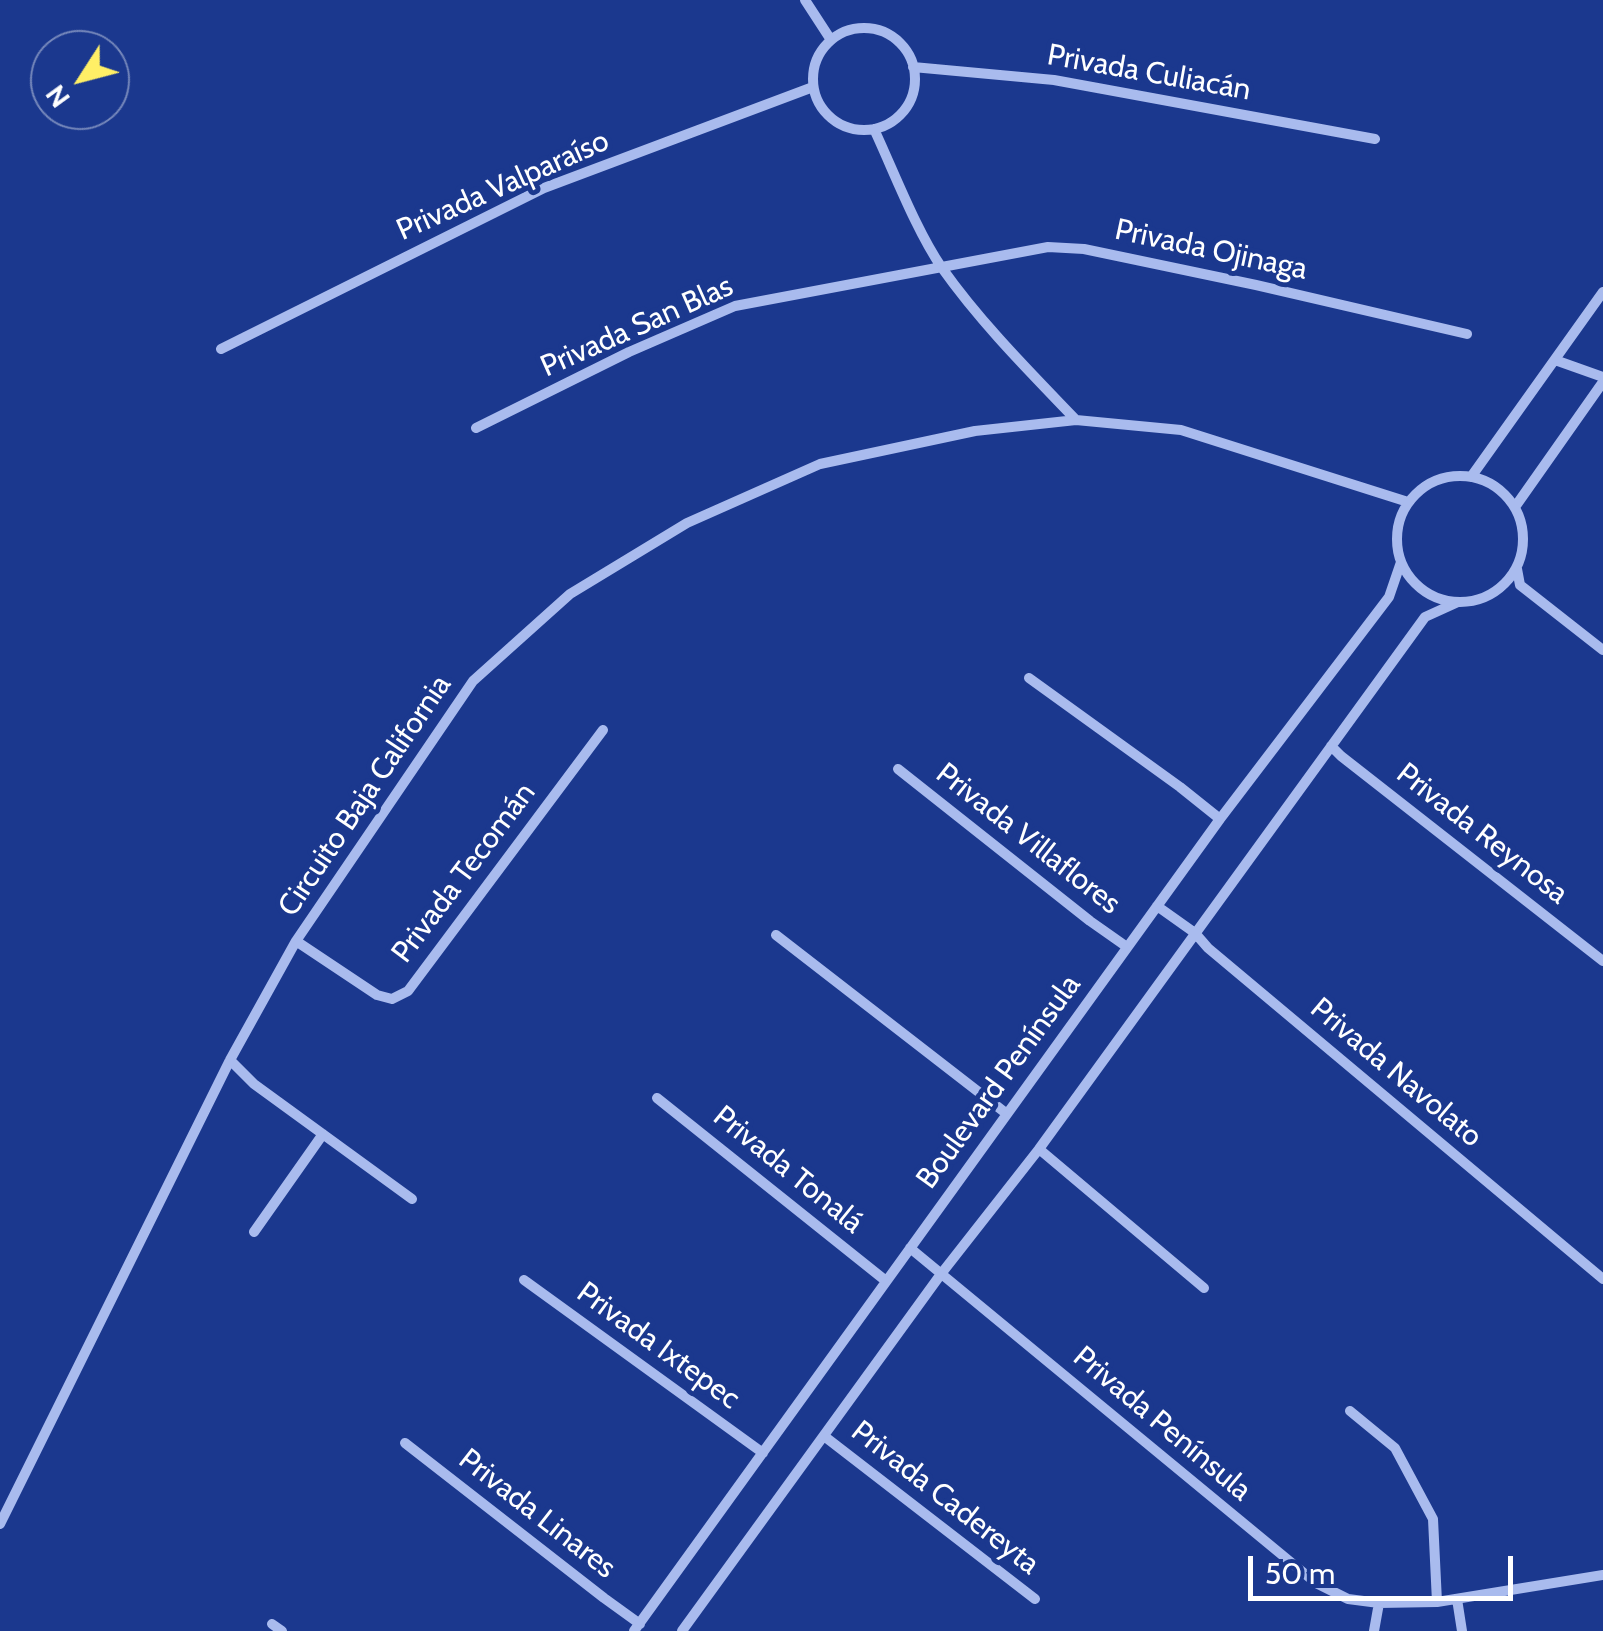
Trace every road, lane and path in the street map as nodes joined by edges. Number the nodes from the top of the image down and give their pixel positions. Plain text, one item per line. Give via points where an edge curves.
1 (805, 0) edge
2 (830, 40) junction
3 (914, 68) junction
4 (814, 87) junction
5 (874, 129) junction
6 (1375, 139) dead end
7 (941, 267) junction
8 (1603, 292) edge
9 (1468, 334) dead end
10 (222, 349) dead end
11 (1555, 360) junction
12 (1603, 379) edge
13 (1076, 420) junction
14 (476, 428) dead end
15 (1472, 477) junction
16 (1408, 502) junction
17 (1515, 508) junction
18 (1400, 562) junction
19 (1517, 569) junction
20 (1458, 602) junction
21 (1603, 650) edge
22 (1028, 678) dead end
23 (603, 730) dead end
24 (1331, 746) junction
25 (898, 768) dead end
26 (1220, 819) junction
27 (1157, 906) junction
28 (1195, 932) junction
29 (776, 935) dead end
30 (296, 941) junction
31 (1127, 947) junction
32 (1603, 961) edge
33 (230, 1060) junction
34 (658, 1098) dead end
35 (1008, 1114) junction
36 (323, 1134) junction
37 (1038, 1149) junction
38 (412, 1199) dead end
39 (254, 1232) dead end
40 (910, 1248) junction
41 (941, 1274) junction
42 (1603, 1279) edge
43 (524, 1280) dead end
44 (886, 1282) junction
45 (1204, 1288) dead end
46 (1350, 1411) dead end
47 (824, 1436) junction
48 (404, 1443) dead end
49 (763, 1453) junction
50 (0, 1524) edge
51 (1603, 1576) edge
52 (1457, 1598) junction
53 (1035, 1599) dead end
54 (1379, 1602) junction
55 (1437, 1602) junction
56 (637, 1627) edge
57 (688, 1629) edge
58 (1374, 1631) edge
59 (1462, 1631) edge

1 - 2 street
2 - 3 street via 862,28 880,30 907,52
2 - 4 street via 814,70
3 - 5 street via 911,100 902,114
3 - 6 street, Privada Culiacán via 1054,80
4 - 5 street via 829,116 858,130
4 - 10 street, Privada Valparaíso via 544,188
5 - 7 street
7 - 9 street, Privada Ojinaga via 1048,247 1084,248
7 - 13 street
7 - 14 street, Privada San Blas via 735,306
8 - 11 street
11 - 12 street
11 - 15 street
12 - 17 street
13 - 16 street, Circuito Baja California via 1180,430
13 - 30 street, Circuito Baja California via 976,431 820,464 688,523 570,594 473,681
15 - 16 street via 1442,478
15 - 17 street via 1502,491
16 - 18 street via 1398,521
17 - 19 street via 1524,548
18 - 20 street via 1426,594
18 - 26 street, Boulevard Península via 1389,597
19 - 20 street via 1486,598
19 - 21 street via 1520,585
20 - 24 street via 1425,617
22 - 26 street
23 - 30 street, Privada Tecomán via 408,991 392,999 377,995
24 - 28 street
24 - 32 street, Privada Reynosa
25 - 31 street, Privada Villaflores
26 - 27 street, Boulevard Península
27 - 28 street, Privada Navolato
27 - 31 street, Boulevard Península
28 - 37 street
28 - 42 street, Privada Navolato
29 - 35 street
30 - 33 street, Circuito Baja California
31 - 35 street, Boulevard Península
33 - 36 street
33 - 50 street, Circuito Baja California
34 - 44 street, Privada Tonalá
35 - 40 street, Boulevard Península
36 - 38 street
36 - 39 street
37 - 41 street
37 - 45 street
40 - 41 street, Privada Península
40 - 44 street, Boulevard Península
41 - 47 street
41 - 54 street, Privada Península via 1316,1583 1348,1599
43 - 49 street, Privada Ixtepec
44 - 49 street, Boulevard Península
46 - 55 street via 1395,1448 1434,1519
47 - 53 street, Privada Cadereyta
47 - 57 street
48 - 56 street, Privada Linares
49 - 56 street, Boulevard Península
51 - 52 street, Privada Península
52 - 55 street, Privada Península
52 - 59 street
54 - 55 street, Privada Península
54 - 58 street

